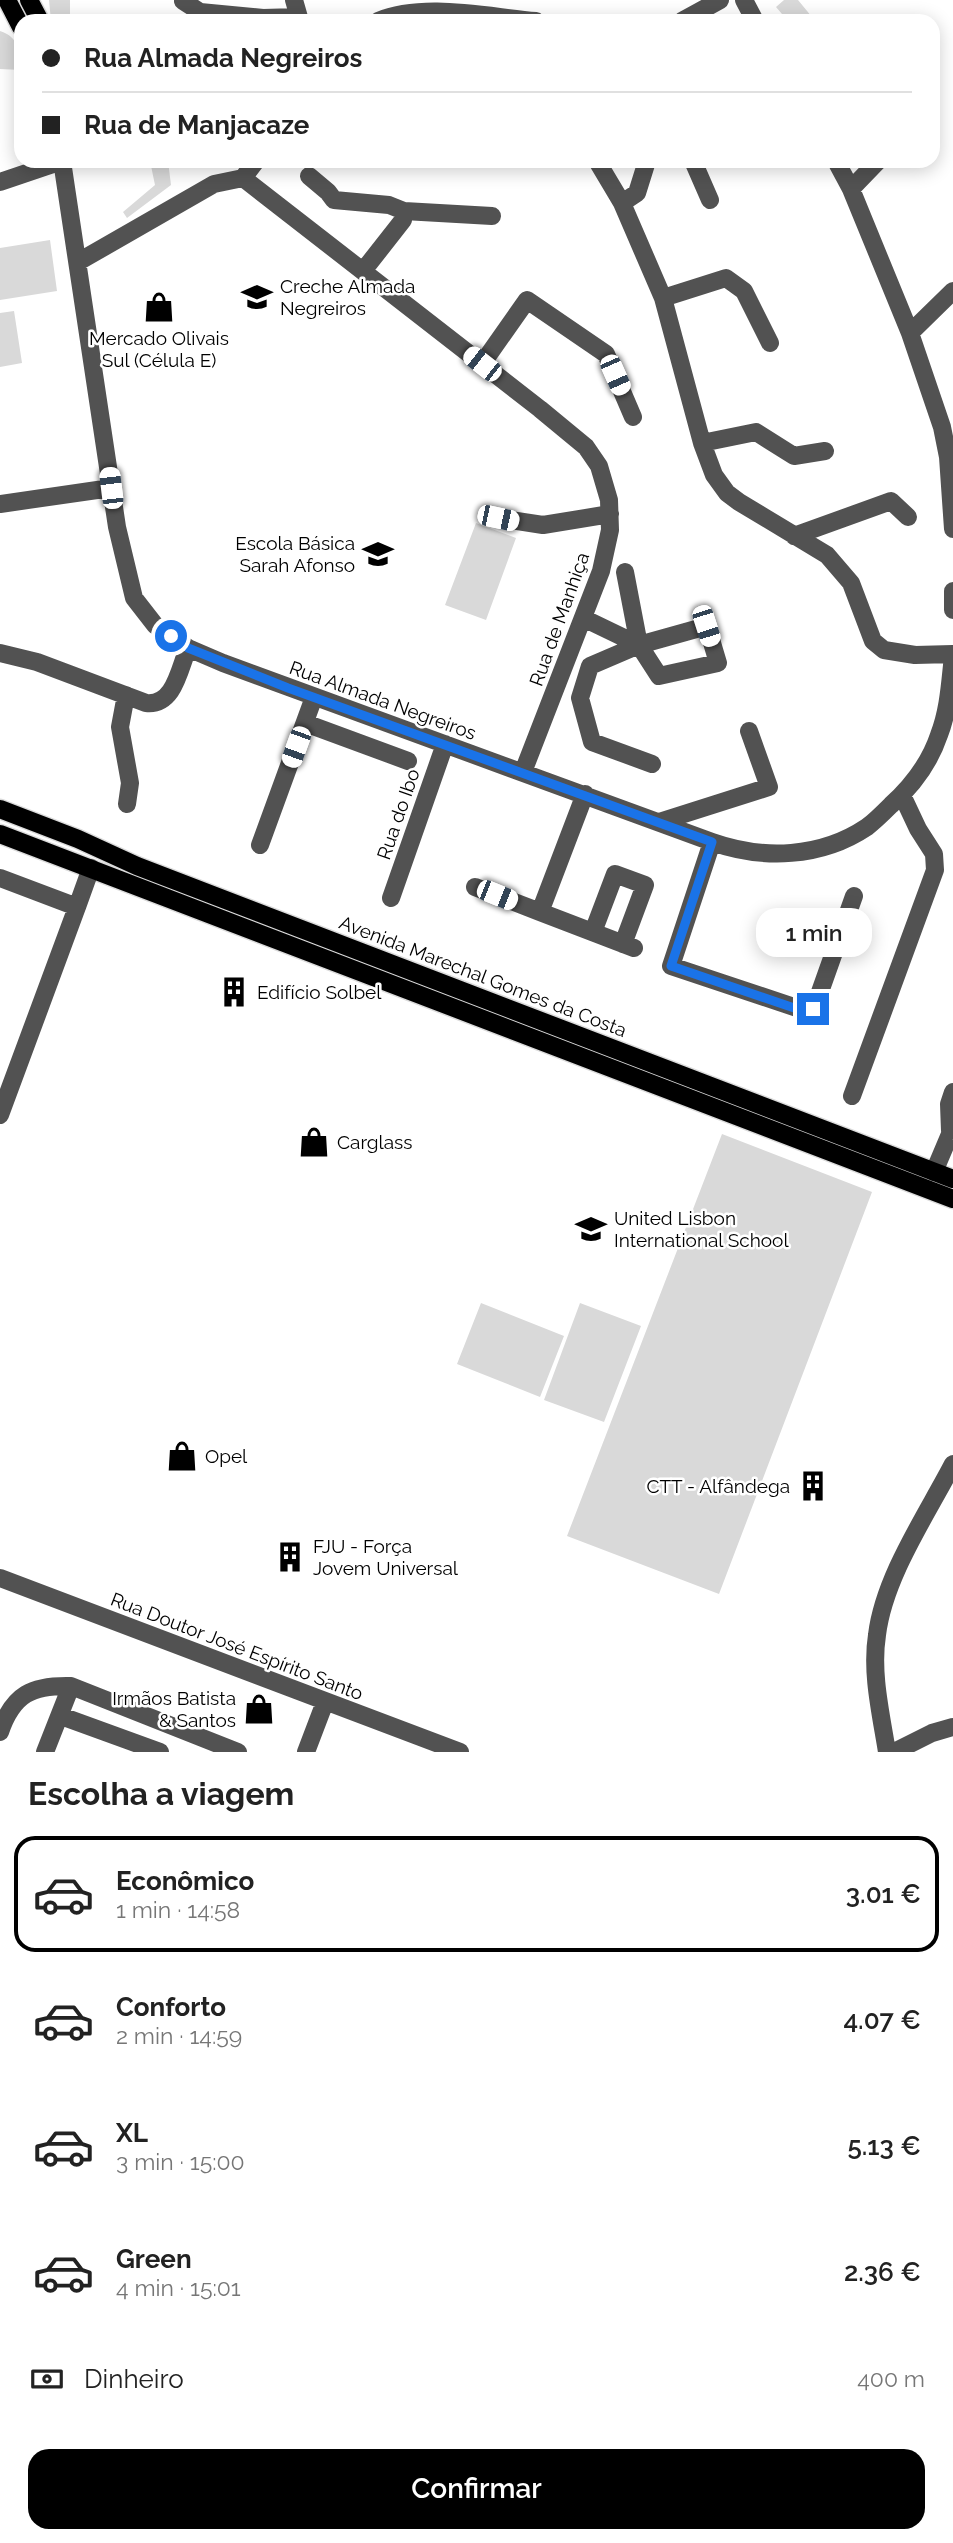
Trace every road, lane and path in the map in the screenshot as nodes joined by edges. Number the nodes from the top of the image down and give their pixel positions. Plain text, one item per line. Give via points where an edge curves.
1 (720, 0) edge
2 (183, 1) edge
3 (221, 14) edge
4 (405, 14) edge
5 (437, 14) edge
6 (695, 14) edge
7 (41, 168) edge
8 (63, 168) edge
9 (251, 168) edge
10 (601, 168) edge
11 (646, 168) edge
12 (696, 168) edge
13 (839, 168) edge
14 (871, 168) edge
15 (309, 176) dead end
16 (243, 178) junction
17 (0, 182) edge
18 (851, 189) junction
19 (710, 200) dead end
20 (622, 202) junction
21 (404, 211) junction
22 (492, 216) dead end
23 (78, 262) junction
24 (363, 271) junction
25 (953, 290) edge
26 (663, 298) junction
27 (910, 333) junction
28 (770, 343) dead end
29 (482, 364) junction
30 (633, 417) dead end
31 (702, 443) junction
32 (825, 451) dead end
33 (111, 488) junction
34 (0, 504) edge
35 (610, 514) junction
36 (908, 516) dead end
37 (498, 518) dead end
38 (953, 529) edge
39 (794, 536) junction
40 (625, 572) dead end
41 (953, 591) edge
42 (953, 610) edge
43 (583, 618) junction
44 (639, 645) junction
45 (188, 648) junction
46 (0, 653) edge
47 (953, 655) edge
48 (126, 695) junction
49 (314, 697) junction
50 (949, 718) edge
51 (305, 723) junction
52 (749, 731) dead end
53 (445, 744) junction
54 (408, 761) dead end
55 (652, 764) dead end
56 (523, 772) junction
57 (584, 794) junction
58 (902, 795) junction
59 (127, 804) dead end
60 (0, 809) edge
61 (659, 822) junction
62 (0, 834) edge
63 (712, 842) junction
64 (260, 845) dead end
65 (91, 869) junction
66 (0, 878) edge
67 (475, 887) dead end
68 (854, 896) dead end
69 (391, 898) dead end
70 (77, 907) junction
71 (540, 912) junction
72 (593, 932) junction
73 (953, 1092) edge
74 (852, 1096) dead end
75 (0, 1115) edge
76 (952, 1129) edge
77 (934, 1172) junction
78 (953, 1179) edge
79 (953, 1199) edge
80 (953, 1464) edge
81 (0, 1578) edge
82 (71, 1686) junction
83 (325, 1702) junction
84 (61, 1716) junction
85 (953, 1727) edge
86 (0, 1732) edge
87 (45, 1752) edge
88 (160, 1752) edge
89 (237, 1752) edge
90 (306, 1752) edge
91 (459, 1752) edge
92 (887, 1752) edge
93 (894, 1752) edge

1 - 6 street
2 - 3 street via 200,12
4 - 5 street
7 - 17 street
8 - 23 street, Rua Almada Negreiros
9 - 16 street
10 - 20 street
11 - 20 street via 637,193
12 - 19 street
13 - 18 street
14 - 18 street
15 - 21 street via 334,200 389,205
16 - 23 street via 214,184
16 - 24 street, Rua de Manhiça
18 - 27 street
20 - 26 street
21 - 22 street
21 - 24 street via 403,220
23 - 33 street, Rua Almada Negreiros
24 - 29 street, Rua de Manhiça
25 - 27 street
26 - 28 street via 726,278 744,291
26 - 31 street
27 - 38 street via 942,427
29 - 30 street via 527,300 606,354
29 - 35 street, Rua de Manhiça via 586,447 603,475
31 - 32 street via 756,432 794,456
31 - 39 street via 714,475 727,493
33 - 34 street
33 - 45 street, Rua Almada Negreiros via 134,598 155,625
35 - 37 street via 543,525
35 - 43 street, Rua de Manhiça via 604,559
36 - 39 street via 891,501
39 - 47 street via 827,555 851,583 865,625 878,646 915,655
40 - 44 street
41 - 42 street
43 - 44 street
43 - 56 street, Rua de Manhiça
44 - 55 street via 590,666 580,698 592,742
45 - 48 street via 163,701 146,703
45 - 49 street, Rua Almada Negreiros
46 - 48 street
47 - 50 street, Rua Almada Negreiros
48 - 59 street via 120,727 130,783
49 - 51 street
49 - 53 street, Rua Almada Negreiros
50 - 58 street, Rua Almada Negreiros via 930,756
51 - 54 street
51 - 64 street
52 - 61 street via 769,787
53 - 56 street, Rua Almada Negreiros
53 - 69 street, Rua do Ibo
56 - 57 street, Rua Almada Negreiros
57 - 61 street, Rua Almada Negreiros
57 - 71 street
58 - 63 street, Rua Almada Negreiros via 867,827 828,847 775,854
58 - 74 street via 934,854 935,870
60 - 77 main road, Avenida Marechal Gomes da Costa
61 - 63 street, Rua Almada Negreiros
62 - 65 main road, Avenida Marechal Gomes da Costa
63 - 68 street via 671,966 808,1012
65 - 70 street
65 - 79 main road, Avenida Marechal Gomes da Costa
66 - 70 street
67 - 71 street
70 - 75 street
71 - 72 street
72 - 72 street via 615,874 645,885 629,946
73 - 76 street via 949,1104
76 - 77 street
77 - 78 main road, Avenida Marechal Gomes da Costa
80 - 92 street via 882,1608 876,1637 877,1678
81 - 83 street, Rua Doutor José Espírito Santo
82 - 84 street
82 - 86 street via 49,1685 26,1693 7,1711
82 - 89 street
83 - 90 street
83 - 91 street, Rua Doutor José Espírito Santo
84 - 87 street
84 - 88 street
85 - 93 street

